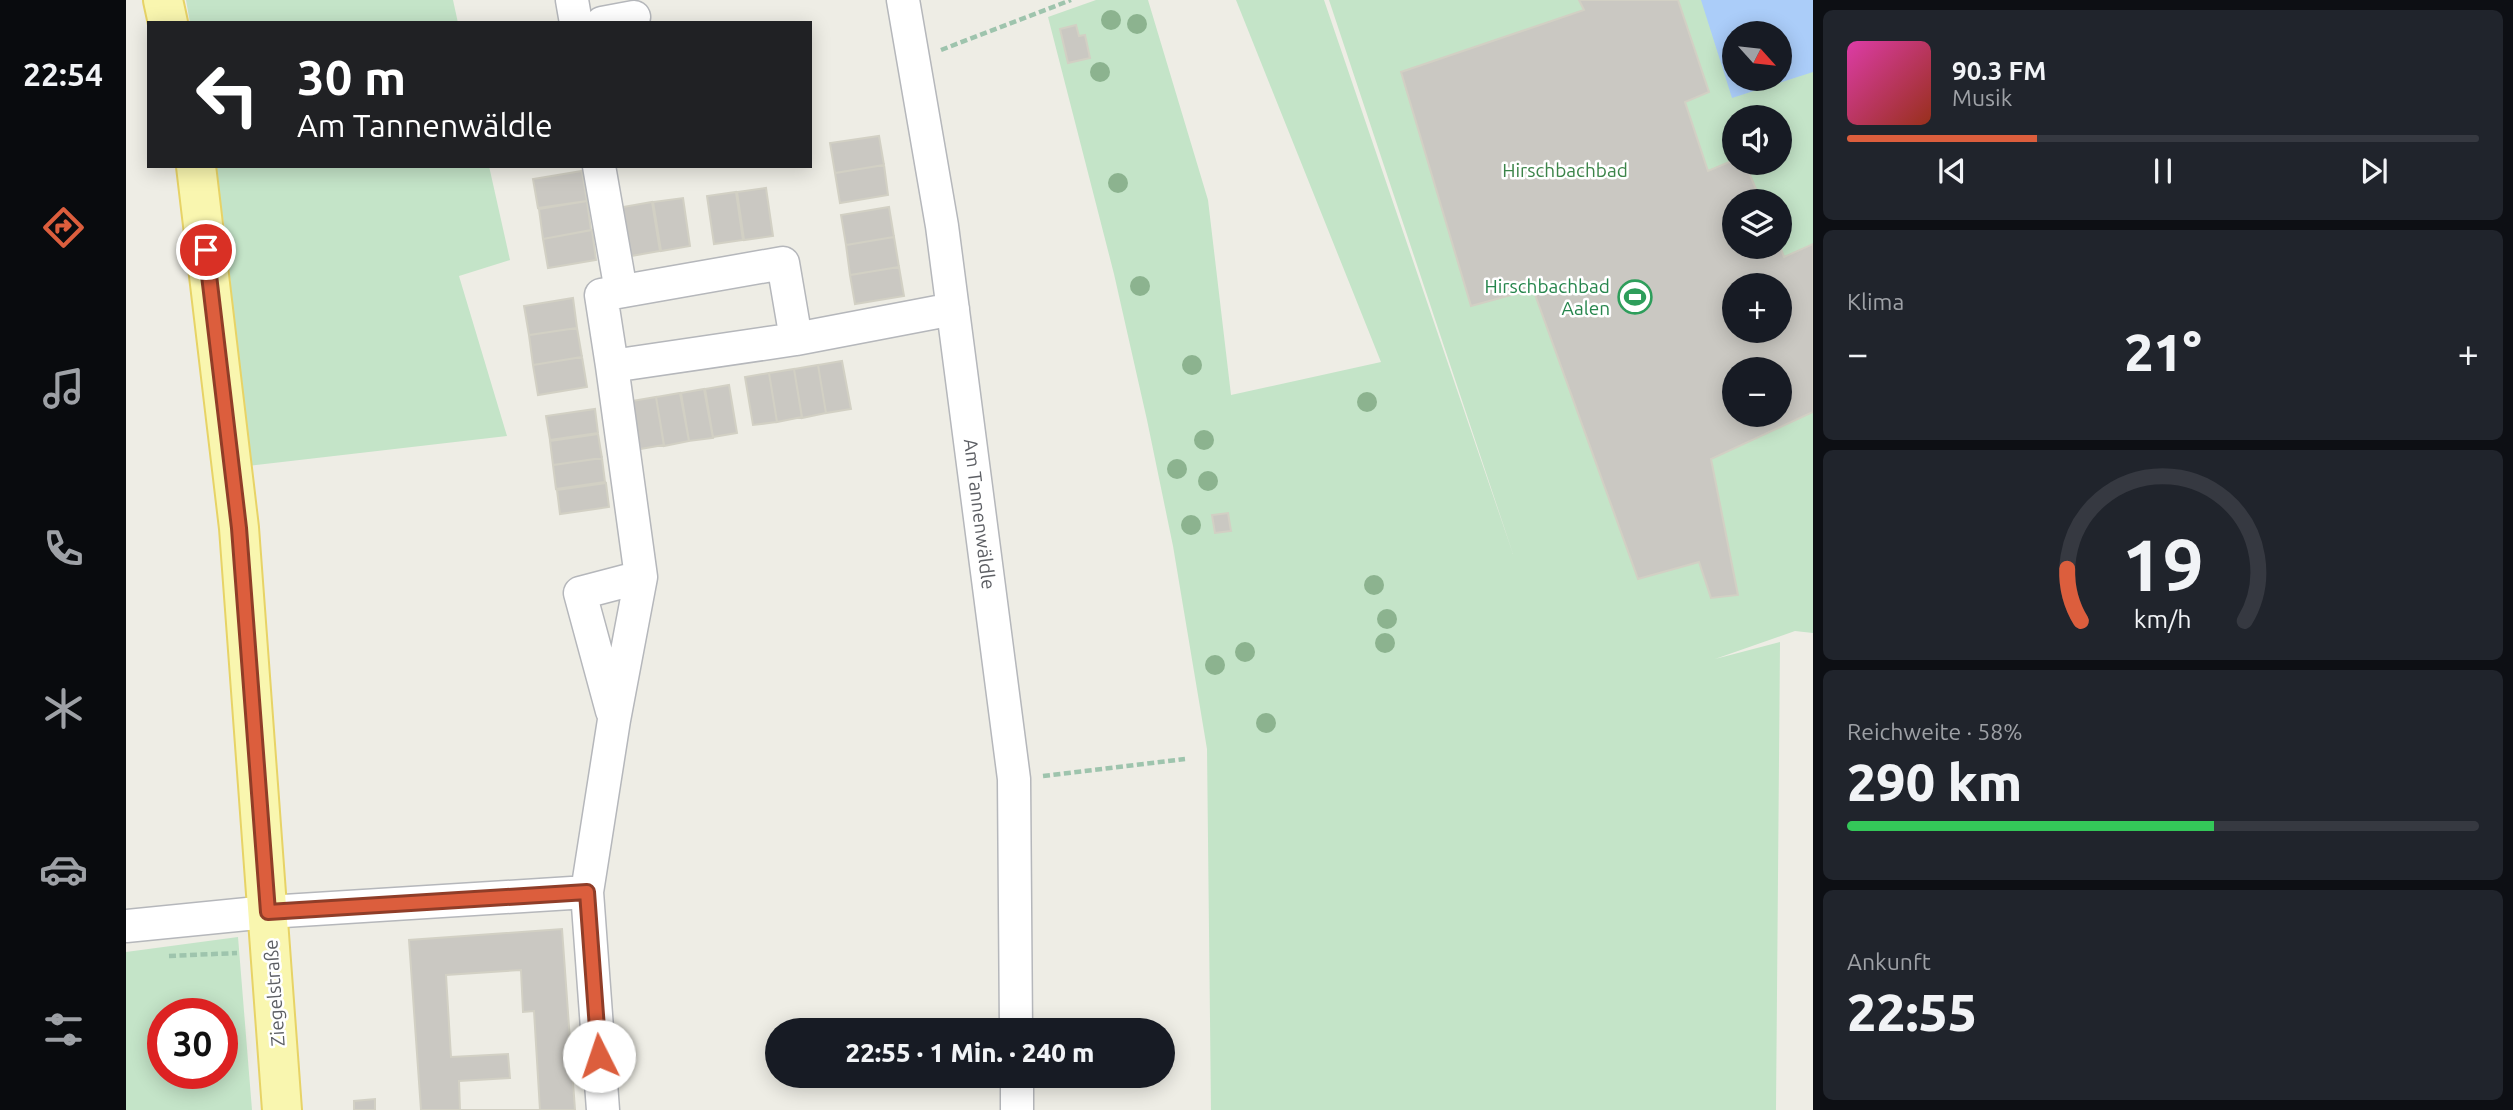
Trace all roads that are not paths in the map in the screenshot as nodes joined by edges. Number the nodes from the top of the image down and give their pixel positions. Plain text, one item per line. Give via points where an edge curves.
1 (163, 0) edge
2 (572, 0) edge
3 (903, 0) edge
4 (634, 17) dead end
5 (168, 21) edge
6 (576, 21) edge
7 (613, 21) edge
8 (196, 168) edge
9 (599, 168) edge
10 (621, 291) junction
11 (953, 309) junction
12 (796, 339) junction
13 (612, 366) junction
14 (641, 577) junction
15 (614, 720) junction
16 (587, 892) junction
17 (268, 912) junction
18 (126, 926) edge
19 (1016, 1018) edge
20 (1017, 1088) edge
21 (282, 1110) edge
22 (603, 1110) edge
23 (1017, 1110) edge

1 - 5 main road
2 - 6 street
3 - 11 street, Am Tannenwäldle
4 - 7 street
8 - 17 main road, Ziegelstraße via 239,528
9 - 10 street
10 - 12 street via 783,263
10 - 13 street via 600,295
11 - 12 street
11 - 19 street, Am Tannenwäldle via 1014,779
12 - 13 street
13 - 14 street
14 - 15 street
14 - 15 street via 580,593
15 - 16 street
16 - 17 street
16 - 22 street
17 - 18 street
17 - 21 main road, Ziegelstraße
20 - 23 street

